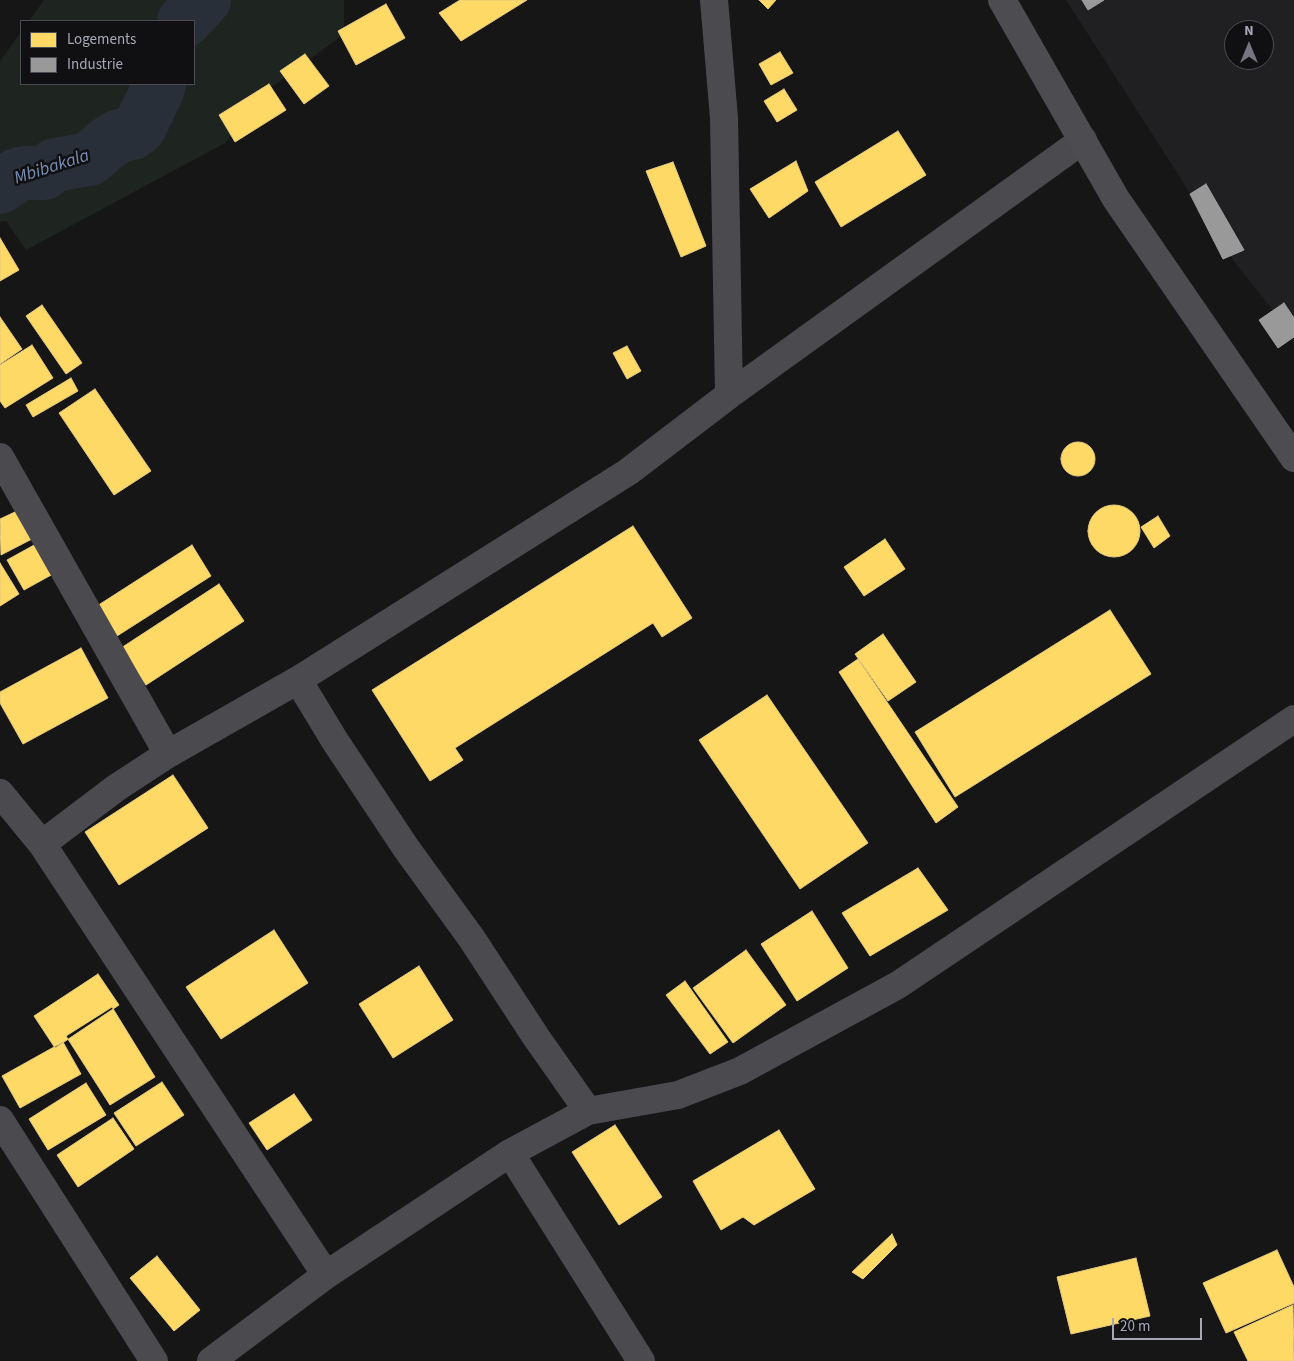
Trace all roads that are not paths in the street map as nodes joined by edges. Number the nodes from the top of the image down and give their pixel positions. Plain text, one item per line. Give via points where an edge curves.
1 (714, 0) edge
2 (1002, 0) edge
3 (1083, 140) junction
4 (729, 395) junction
5 (0, 457) edge
6 (1294, 458) edge
7 (298, 680) junction
8 (1294, 718) edge
9 (168, 754) junction
10 (0, 793) edge
11 (42, 844) junction
12 (588, 1111) junction
13 (0, 1120) edge
14 (510, 1153) junction
15 (326, 1275) junction
16 (154, 1361) edge
17 (210, 1361) edge
18 (641, 1361) edge

1 - 4 street via 724,118
2 - 3 main road
3 - 4 street
3 - 6 main road via 1116,199
4 - 7 street via 628,472
5 - 9 street
7 - 9 street
7 - 12 street via 406,848
8 - 12 street via 898,985 740,1071 678,1095
9 - 11 street via 116,788
10 - 11 street
11 - 15 street
12 - 14 street
13 - 16 street
14 - 15 street
14 - 18 street
15 - 17 street

